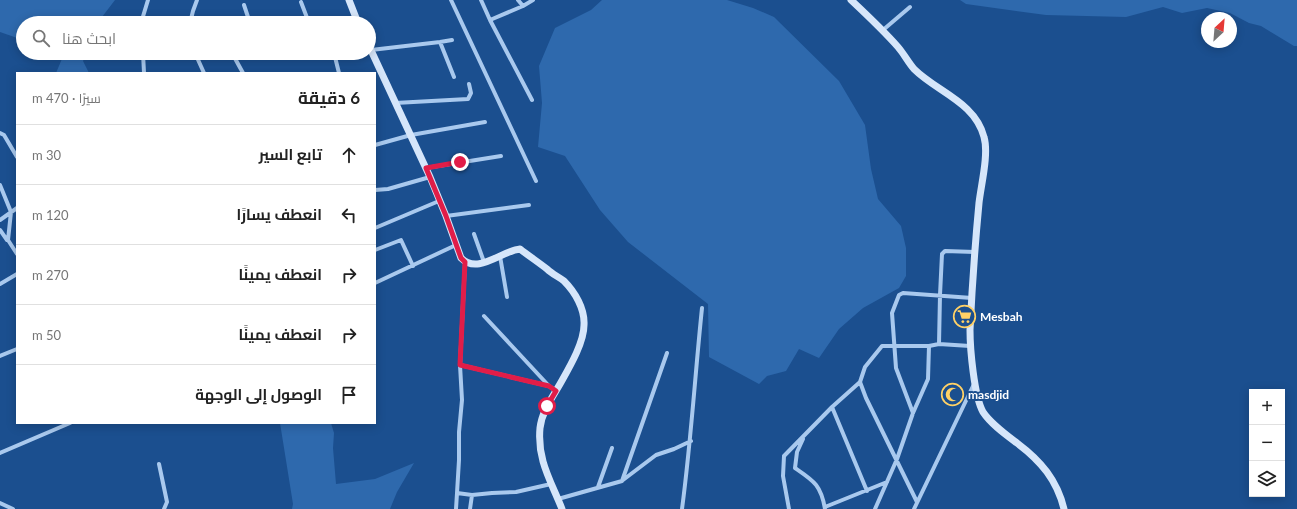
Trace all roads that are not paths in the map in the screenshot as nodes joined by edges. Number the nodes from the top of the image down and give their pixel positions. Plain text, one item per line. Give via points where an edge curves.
1 (148, 0) edge
2 (197, 0) edge
3 (349, 0) edge
4 (450, 0) edge
5 (481, 0) edge
6 (518, 0) edge
7 (533, 0) edge
8 (851, 0) edge
9 (301, 2) dead end
10 (244, 5) dead end
11 (523, 6) junction
12 (910, 7) dead end
13 (143, 16) edge
14 (192, 16) edge
15 (248, 16) edge
16 (306, 16) edge
17 (355, 16) edge
18 (490, 20) junction
19 (883, 30) junction
20 (452, 40) dead end
21 (440, 42) junction
22 (376, 47) edge
23 (143, 60) edge
24 (198, 60) edge
25 (236, 60) edge
26 (336, 60) edge
27 (375, 60) edge
28 (144, 72) edge
29 (204, 72) edge
30 (242, 72) edge
31 (339, 72) edge
32 (454, 77) dead end
33 (469, 84) dead end
34 (532, 100) dead end
35 (395, 103) junction
36 (485, 122) dead end
37 (0, 133) edge
38 (411, 136) junction
39 (376, 145) edge
40 (16, 155) edge
41 (501, 156) dead end
42 (426, 168) junction
43 (430, 178) junction
44 (536, 181) dead end
45 (0, 185) edge
46 (376, 190) edge
47 (439, 201) junction
48 (529, 205) dead end
49 (16, 209) edge
50 (11, 212) junction
51 (446, 216) junction
52 (0, 220) edge
53 (376, 228) edge
54 (0, 230) edge
55 (474, 234) dead end
56 (8, 240) junction
57 (456, 245) junction
58 (376, 250) edge
59 (16, 252) edge
60 (975, 252) junction
61 (500, 256) junction
62 (465, 262) junction
63 (484, 262) junction
64 (413, 266) junction
65 (16, 275) edge
66 (0, 284) edge
67 (376, 284) edge
68 (940, 295) junction
69 (507, 297) dead end
70 (972, 298) junction
71 (702, 308) dead end
72 (484, 316) dead end
73 (939, 344) junction
74 (929, 346) junction
75 (970, 346) junction
76 (894, 347) junction
77 (16, 348) edge
78 (667, 353) dead end
79 (0, 356) edge
80 (460, 365) junction
81 (860, 382) junction
82 (975, 382) junction
83 (549, 386) junction
84 (556, 391) junction
85 (832, 407) junction
86 (913, 413) junction
87 (68, 424) edge
88 (803, 438) junction
89 (691, 441) junction
90 (612, 448) dead end
91 (0, 453) edge
92 (897, 459) junction
93 (159, 464) dead end
94 (622, 481) junction
95 (887, 482) junction
96 (550, 484) junction
97 (598, 488) junction
98 (867, 490) junction
99 (457, 493) junction
100 (472, 495) junction
101 (558, 499) junction
102 (917, 502) junction
103 (0, 503) edge
104 (825, 508) edge
105 (13, 509) edge
106 (164, 509) edge
107 (456, 509) edge
108 (470, 509) edge
109 (562, 509) edge
110 (682, 509) edge
111 (790, 509) edge
112 (875, 509) edge
113 (914, 509) edge
114 (1064, 509) edge

1 - 13 street
2 - 14 street
3 - 17 street
4 - 44 street
5 - 18 street
6 - 11 street
7 - 11 street
8 - 19 street
9 - 16 street
10 - 15 street
11 - 18 street
12 - 19 street
18 - 34 street
19 - 60 street via 919,74 951,95 979,124 986,151
20 - 21 street
21 - 22 street
21 - 32 street
23 - 28 street
24 - 29 street
25 - 30 street
26 - 31 street
27 - 35 street
33 - 35 street via 471,93 468,99
35 - 38 street
36 - 38 street
37 - 40 street via 4,134
38 - 39 street
38 - 42 street
41 - 42 street
42 - 43 street
43 - 46 street
43 - 47 street
45 - 50 street
47 - 51 street
47 - 53 street
48 - 51 street
49 - 50 street
50 - 52 street
50 - 56 street
51 - 57 street
54 - 56 street
55 - 63 street
56 - 59 street
57 - 62 street
57 - 64 street
58 - 64 street via 401,240
60 - 68 street via 945,251 942,254
60 - 70 street
61 - 63 street
61 - 69 street
61 - 84 street via 513,250 520,250 564,281 574,293 582,310 585,324 583,334
62 - 63 street
62 - 80 street
64 - 67 street
65 - 66 street
68 - 70 street
68 - 73 street
68 - 76 street via 899,295 892,313
70 - 75 street
71 - 89 street
72 - 83 street
73 - 74 street
73 - 75 street
74 - 76 street
74 - 86 street via 928,379
75 - 82 street
76 - 81 street via 882,346 865,367
76 - 86 street via 896,368
77 - 79 street
78 - 94 street
80 - 83 street
80 - 99 street via 462,400
81 - 85 street
81 - 92 street
82 - 102 street
82 - 114 street via 983,411 1042,466 1060,494
83 - 84 street
84 - 96 street via 540,426 542,458
85 - 88 street
85 - 98 street
86 - 92 street
87 - 91 street
88 - 104 street via 797,452 795,468 812,480 821,491
88 - 111 street via 784,456 783,476
89 - 94 street via 656,455
89 - 110 street
90 - 97 street
92 - 95 street
92 - 102 street
93 - 106 street via 167,502
94 - 97 street
95 - 98 street
95 - 112 street
96 - 100 street via 516,492
96 - 101 street
97 - 101 street
98 - 104 street
99 - 100 street
99 - 107 street
100 - 108 street
101 - 109 street
102 - 113 street
103 - 105 street

